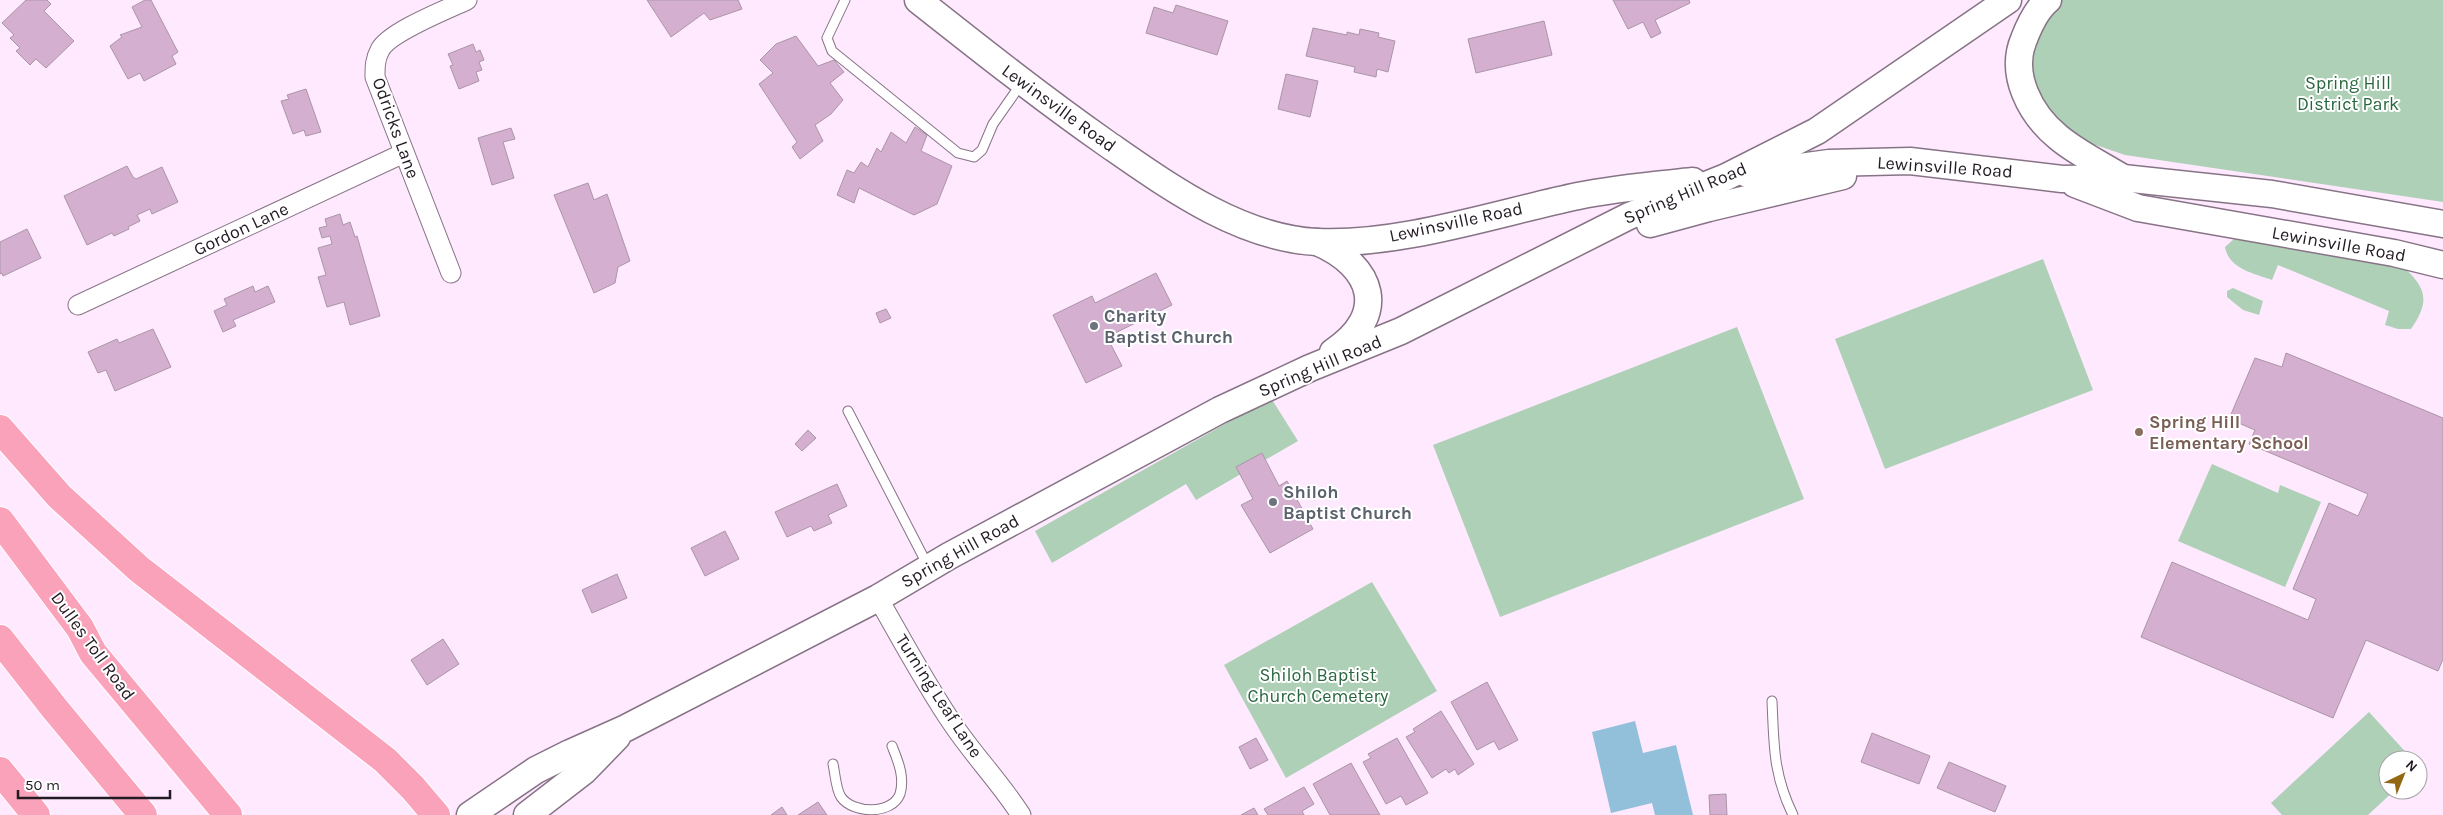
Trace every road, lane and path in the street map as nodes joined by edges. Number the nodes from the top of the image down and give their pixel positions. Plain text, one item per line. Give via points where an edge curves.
1 (466, 0) edge
2 (846, 0) edge
3 (918, 0) edge
4 (2008, 0) edge
5 (2048, 0) edge
6 (1023, 82) junction
7 (404, 153) junction
8 (1910, 161) junction
9 (1726, 177) junction
10 (2123, 178) junction
11 (2062, 179) junction
12 (2272, 194) junction
13 (2217, 223) junction
14 (2443, 224) edge
15 (1316, 242) junction
16 (1541, 262) junction
17 (2443, 264) edge
18 (451, 273) dead end
19 (78, 305) dead end
20 (1310, 368) junction
21 (848, 411) dead end
22 (0, 429) edge
23 (0, 521) edge
24 (0, 549) edge
25 (930, 569) junction
26 (878, 598) junction
27 (0, 639) edge
28 (93, 653) junction
29 (1772, 701) dead end
30 (626, 728) junction
31 (892, 746) dead end
32 (833, 764) dead end
33 (0, 771) edge
34 (36, 815) edge
35 (143, 815) edge
36 (228, 815) edge
37 (436, 815) edge
38 (470, 815) edge
39 (527, 815) edge
40 (1021, 815) edge
41 (1793, 815) edge

1 - 7 street, Odricks Lane via 391,37 380,49 375,62 375,77
2 - 6 lane via 827,38 832,51 958,153 974,157 982,150 993,124
3 - 6 main road, Lewinsville Road
4 - 9 main road, Spring Hill Road via 1817,131
5 - 10 main road via 2028,28 2020,49 2019,71 2024,92 2034,111 2059,139
6 - 15 main road, Lewinsville Road via 1178,193 1215,213 1256,228
7 - 18 street, Odricks Lane
7 - 19 street, Gordon Lane
8 - 9 main road, Lewinsville Road via 1829,163
8 - 11 main road, Lewinsville Road
8 - 16 main road via 1668,218
9 - 15 main road, Lewinsville Road via 1587,194 1431,230 1381,238
9 - 16 main road, Spring Hill Road via 1629,216
10 - 11 main road, Lewinsville Road
10 - 12 main road, Lewinsville Road
11 - 13 main road, Lewinsville Road via 2138,208
12 - 13 main road via 2238,202 2223,213
12 - 14 main road, Lewinsville Road
13 - 17 main road, Lewinsville Road
15 - 20 main road via 1341,254 1357,268 1366,284 1368,300 1365,317 1356,333
16 - 20 main road, Spring Hill Road via 1401,331
20 - 25 main road, Spring Hill Road via 1220,410
21 - 25 lane
22 - 37 highway via 59,496 139,569 385,760
23 - 28 highway, Dulles Toll Road via 80,628
24 - 28 highway via 70,636
25 - 26 main road, Spring Hill Road
26 - 30 main road, Spring Hill Road
26 - 40 street, Turning Leaf Lane via 952,722
27 - 35 highway
28 - 36 highway, Dulles Toll Road
29 - 41 lane via 1778,781
30 - 38 main road, Spring Hill Road via 536,770
30 - 39 main road, Spring Hill Road via 584,771
31 - 32 lane via 902,774 900,795 889,807 855,809 840,797
33 - 34 highway

